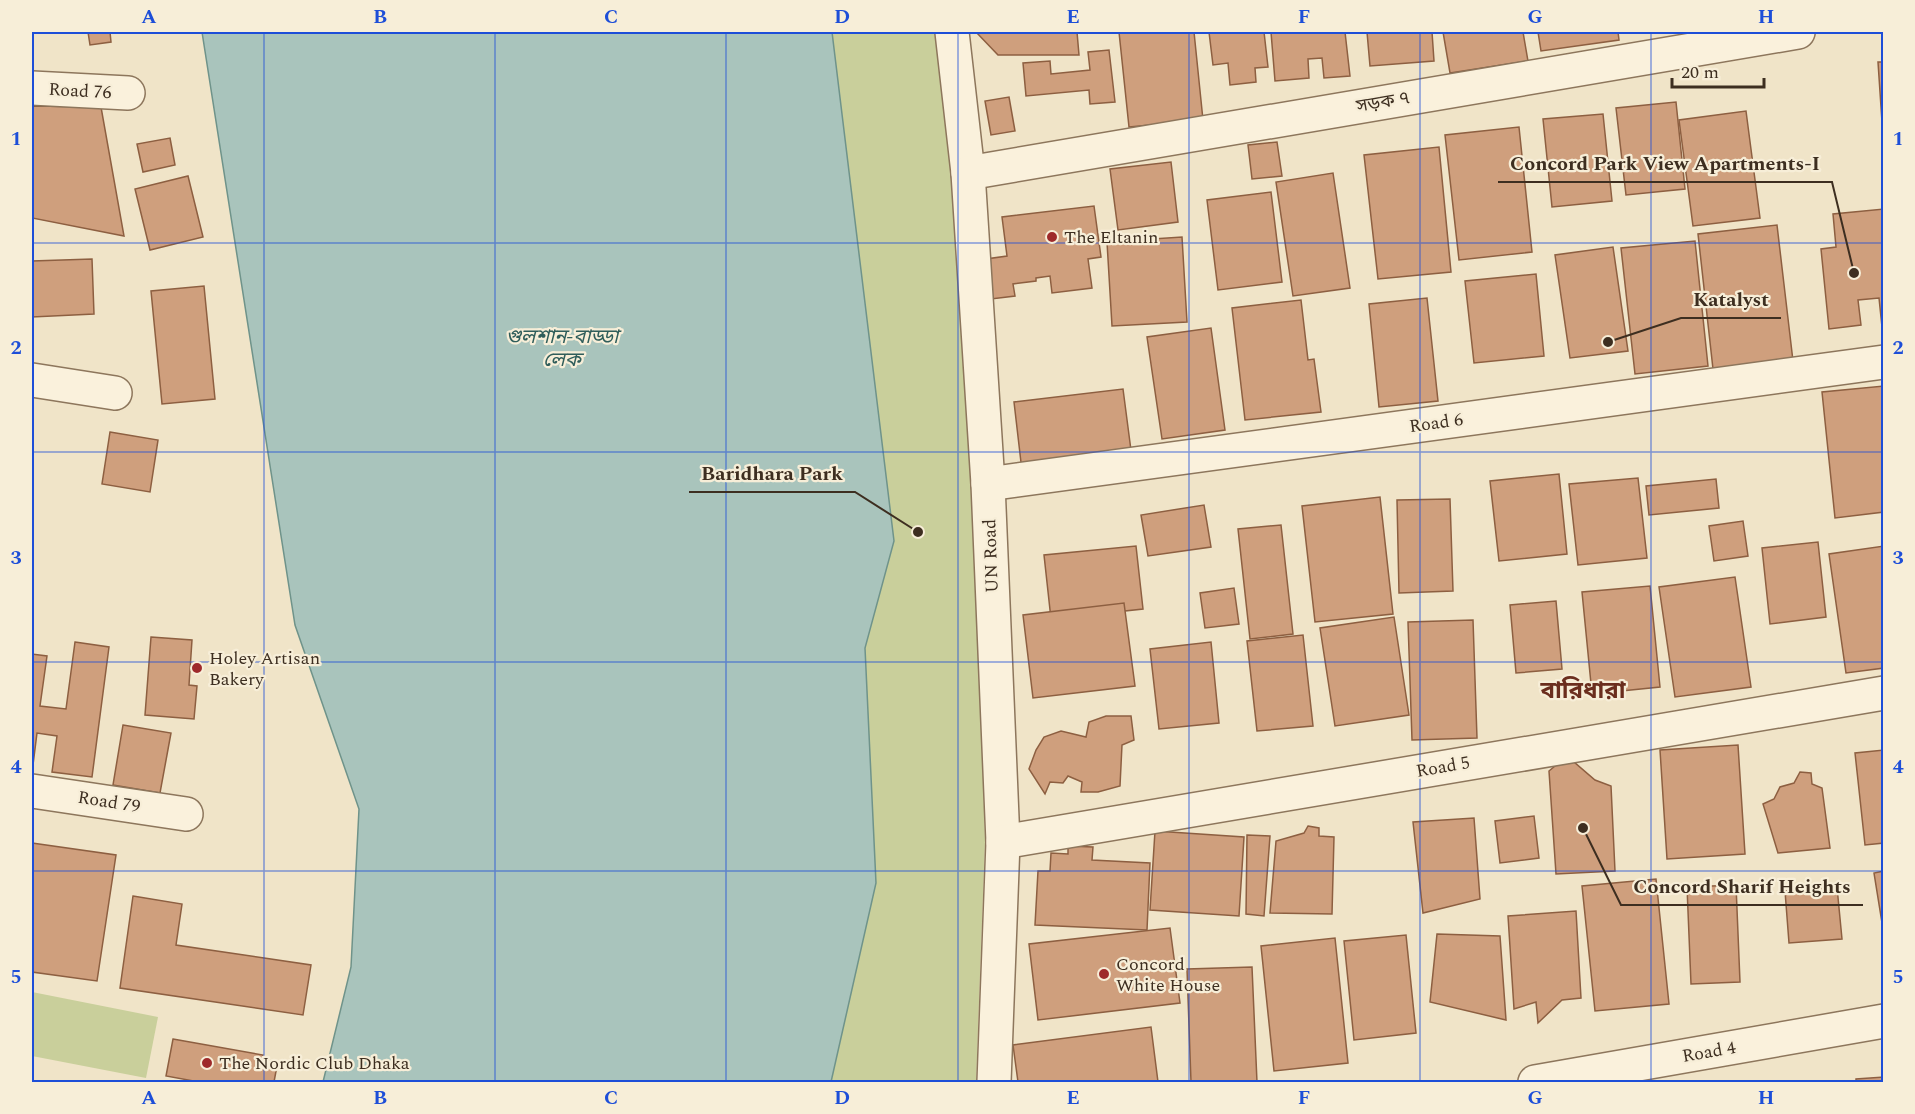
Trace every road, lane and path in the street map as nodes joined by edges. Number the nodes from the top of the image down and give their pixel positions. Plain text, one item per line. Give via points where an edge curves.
1 (952, 32) edge
2 (1798, 32) edge
3 (32, 88) edge
4 (128, 93) dead end
5 (968, 173) junction
6 (1884, 362) edge
7 (32, 380) edge
8 (115, 393) dead end
9 (988, 484) junction
10 (1884, 693) edge
11 (32, 791) edge
12 (186, 814) dead end
13 (1003, 842) junction
14 (1884, 1021) edge
15 (994, 1083) edge
16 (1534, 1083) edge

1 - 5 street, UN Road
2 - 5 street, সড়ক ৭
3 - 4 street, Road 76
5 - 9 street, UN Road
6 - 9 street, Road 6
7 - 8 street
9 - 13 street, UN Road
10 - 13 street, Road 5
11 - 12 street, Road 79
13 - 15 street, UN Road
14 - 16 street, Road 4

